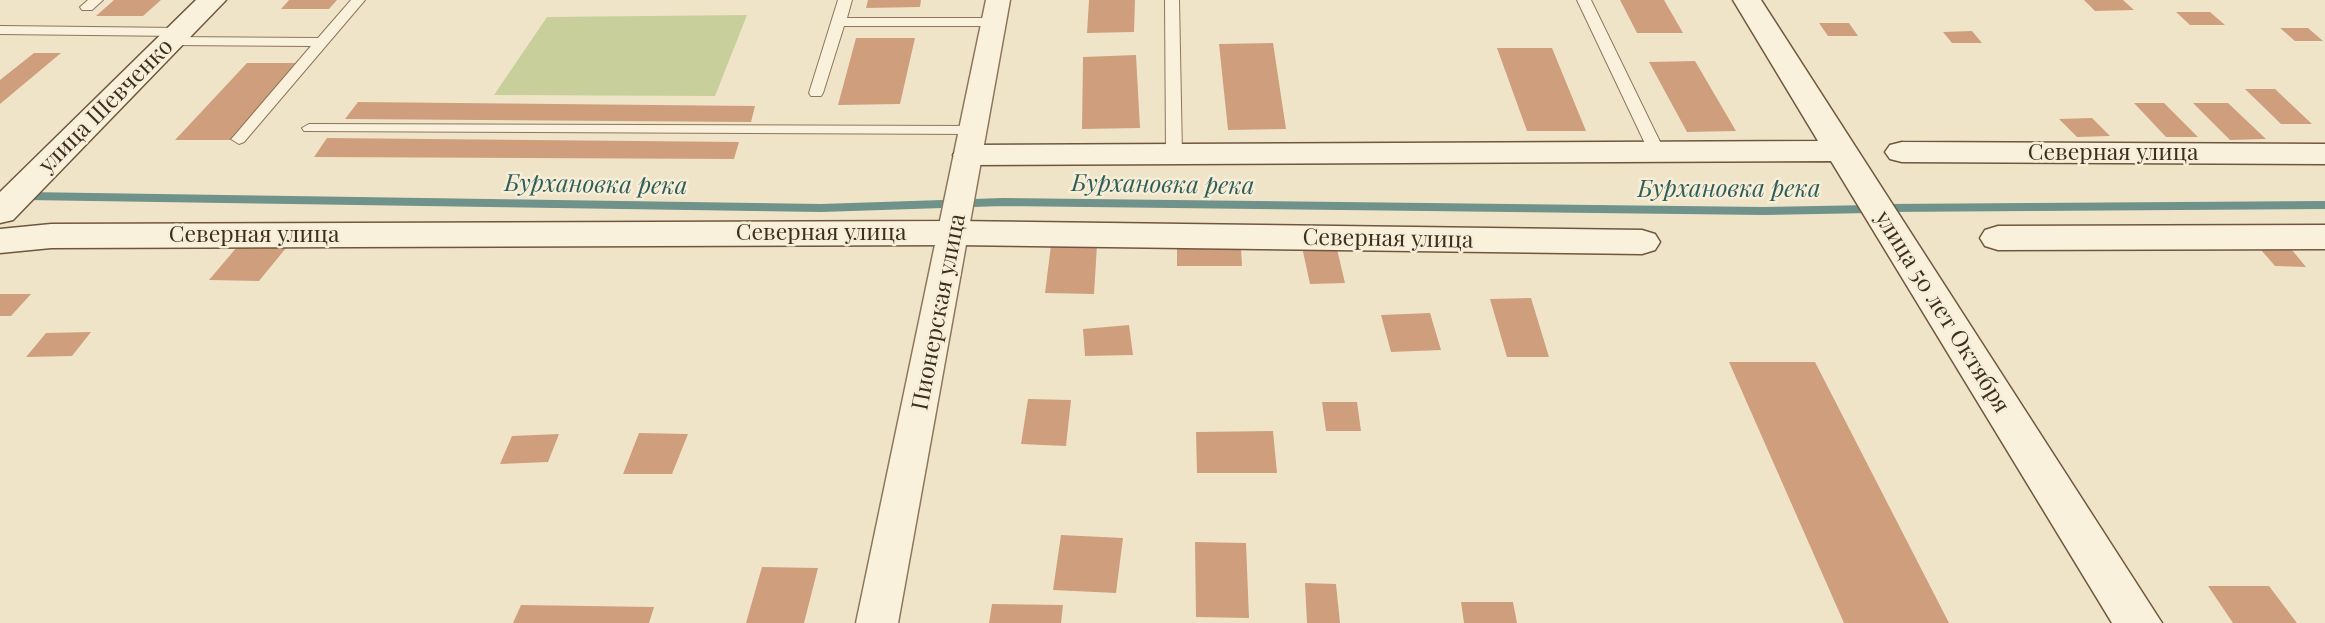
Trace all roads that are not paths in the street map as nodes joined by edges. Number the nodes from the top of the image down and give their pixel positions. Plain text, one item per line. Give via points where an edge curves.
1 (212, 0) edge
2 (358, 0) edge
3 (845, 0) edge
4 (1172, 0) edge
5 (1584, 0) edge
6 (1747, 0) edge
7 (996, 11) edge
8 (839, 22) junction
9 (0, 30) edge
10 (175, 37) junction
11 (322, 42) junction
12 (817, 93) dead end
13 (309, 128) dead end
14 (239, 139) dead end
15 (972, 143) junction
16 (1842, 151) junction
17 (1657, 152) junction
18 (1902, 152) dead end
19 (1174, 154) junction
20 (2325, 154) edge
21 (0, 212) edge
22 (955, 233) junction
23 (2325, 237) edge
24 (1998, 238) dead end
25 (0, 241) edge
26 (1642, 242) dead end
27 (877, 623) edge
28 (2138, 623) edge

1 - 10 street, улица Шевченко
2 - 11 lane
3 - 8 lane
4 - 19 lane
5 - 17 lane
6 - 16 street, улица 50 лет Октября
7 - 8 lane
7 - 15 street, Пионерская улица
8 - 12 lane
9 - 10 lane
10 - 11 lane
10 - 21 street, улица Шевченко
11 - 14 lane
13 - 15 lane
15 - 19 street
15 - 22 street, Пионерская улица
16 - 17 street
16 - 28 street, улица 50 лет Октября
17 - 19 street
18 - 20 street, Северная улица
22 - 25 street, Северная улица via 65,236
22 - 26 street, Северная улица
22 - 27 street, Пионерская улица
23 - 24 street

